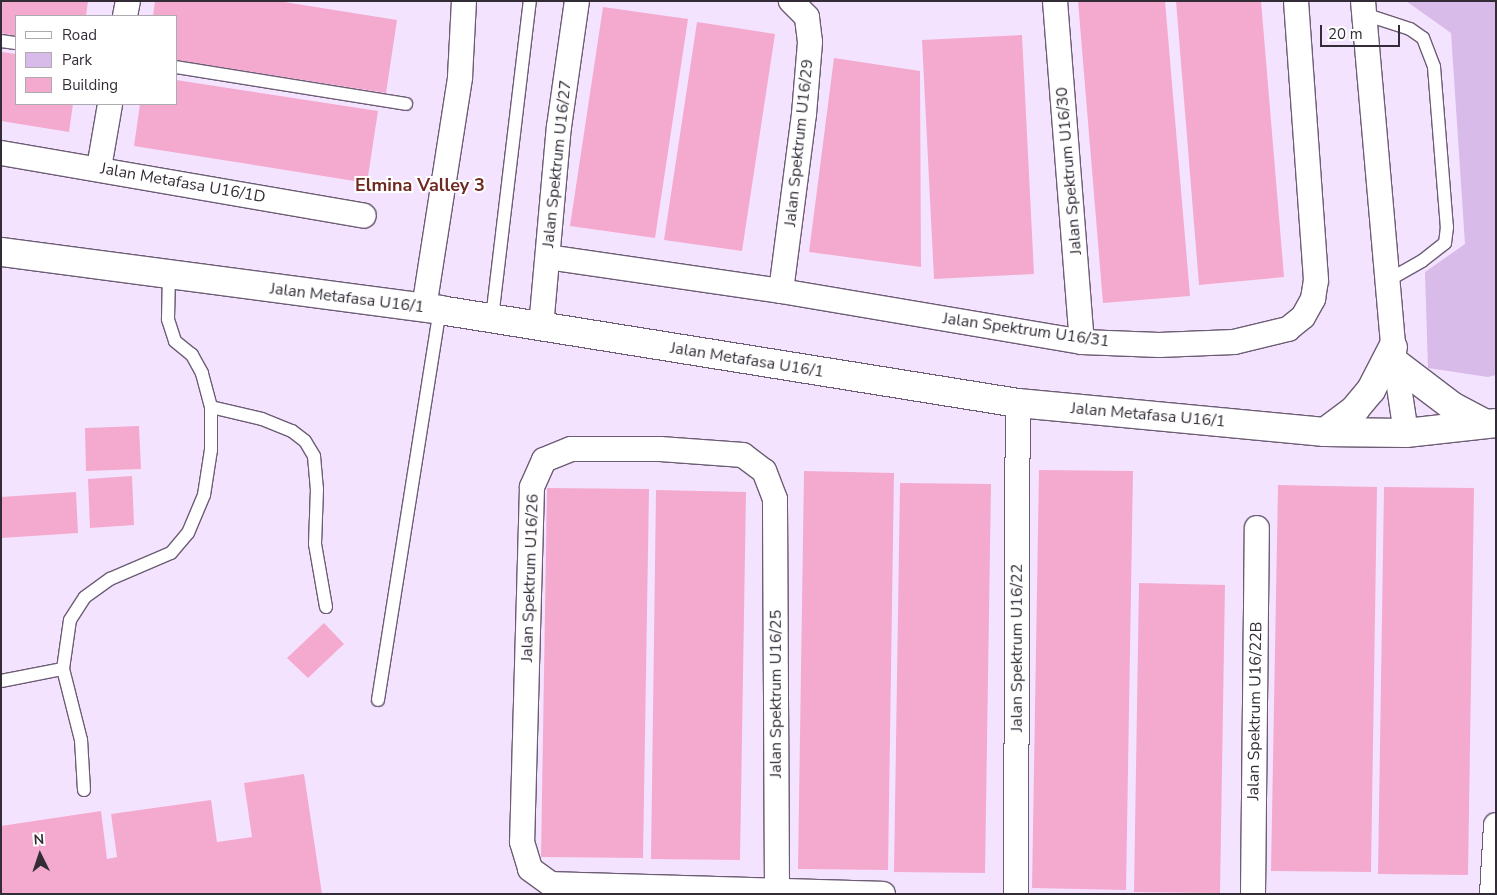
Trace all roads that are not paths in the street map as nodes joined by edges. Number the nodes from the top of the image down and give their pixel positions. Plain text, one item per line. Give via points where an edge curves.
1 (128, 1) edge
2 (464, 1) edge
3 (530, 1) edge
4 (576, 1) edge
5 (792, 1) edge
6 (1055, 1) edge
7 (1296, 1) edge
8 (1363, 8) edge
9 (125, 15) edge
10 (1, 41) edge
11 (15, 43) edge
12 (178, 67) edge
13 (406, 104) dead end
14 (110, 105) edge
15 (1, 153) edge
16 (99, 168) junction
17 (364, 216) dead end
18 (1, 252) edge
19 (548, 257) junction
20 (169, 274) junction
21 (1387, 281) junction
22 (781, 291) junction
23 (432, 309) junction
24 (492, 318) junction
25 (541, 327) junction
26 (1082, 342) junction
27 (1393, 354) junction
28 (1018, 403) junction
29 (211, 407) junction
30 (1491, 423) edge
31 (1325, 432) junction
32 (1406, 433) junction
33 (775, 499) joint
34 (1257, 528) dead end
35 (326, 607) dead end
36 (63, 668) junction
37 (1, 681) edge
38 (378, 700) dead end
39 (84, 790) dead end
40 (1496, 825) edge
41 (777, 888) junction
42 (883, 894) edge
43 (1016, 894) edge
44 (1253, 894) edge
45 (1492, 894) edge

1 - 9 street
2 - 23 street via 460,77
3 - 24 lane
4 - 19 street, Jalan Spektrum U16/27 via 559,127
5 - 22 street, Jalan Spektrum U16/29 via 807,17 810,42
6 - 26 street, Jalan Spektrum U16/30
7 - 26 street, Jalan Spektrum U16/31 via 1316,280 1313,299 1302,317 1288,329 1234,342 1159,345
8 - 21 street
8 - 21 lane via 1423,38 1434,67 1447,227 1445,243
10 - 11 lane
12 - 13 lane
14 - 16 street
15 - 16 street, Jalan Metafasa U16/1D
16 - 17 street, Jalan Metafasa U16/1D
18 - 20 street, Jalan Metafasa U16/1
19 - 22 street, Jalan Spektrum U16/31
19 - 25 street, Jalan Spektrum U16/27
20 - 23 street, Jalan Metafasa U16/1
20 - 29 lane via 168,319 175,341 192,355 202,373
21 - 27 street
22 - 26 street, Jalan Spektrum U16/31
23 - 24 street, Jalan Metafasa U16/1
23 - 38 lane
24 - 25 street, Jalan Metafasa U16/1
25 - 28 street, Jalan Metafasa U16/1
27 - 30 street via 1452,406
27 - 31 street via 1355,409
27 - 32 street
28 - 31 street, Jalan Metafasa U16/1
28 - 43 street, Jalan Spektrum U16/22
29 - 35 lane via 262,419 292,431 305,441 314,456 317,489 315,544
29 - 36 lane via 212,450 204,495 188,534 171,553 110,579 85,597 70,620
30 - 32 street, Jalan Metafasa U16/1
31 - 32 street, Jalan Metafasa U16/1
33 - 41 street, Jalan Spektrum U16/25
33 - 41 street, Jalan Spektrum U16/26 via 764,471 744,456 660,449 571,450 544,460 532,486 522,842 530,869 551,884
34 - 44 street, Jalan Spektrum U16/22B
36 - 37 lane
36 - 39 lane via 81,740
40 - 45 street
41 - 42 street

